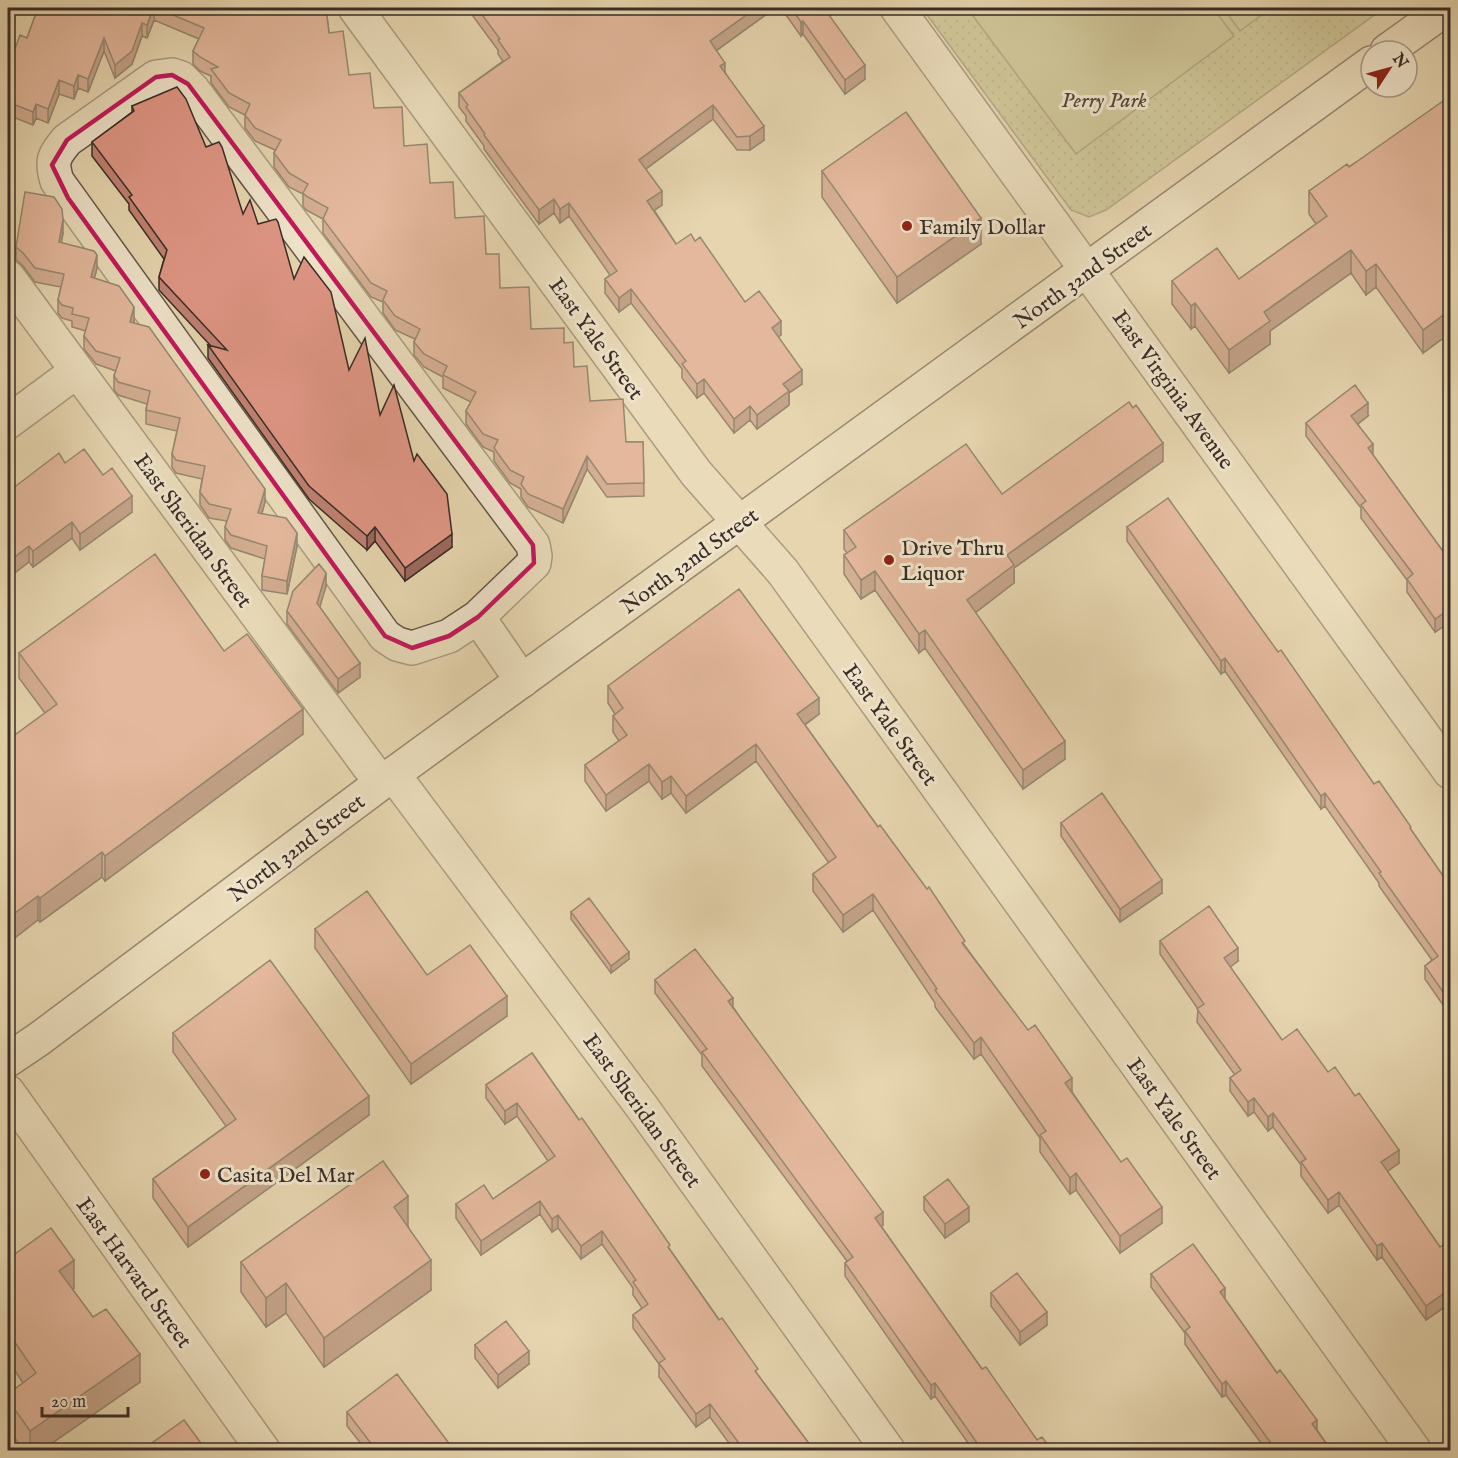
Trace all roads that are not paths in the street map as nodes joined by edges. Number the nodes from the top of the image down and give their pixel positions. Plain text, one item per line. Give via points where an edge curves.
1 (355, 8) edge
2 (897, 8) edge
3 (1446, 16) edge
4 (1408, 39) edge
5 (1359, 72) edge
6 (1088, 270) junction
7 (8, 277) edge
8 (77, 371) junction
9 (8, 422) edge
10 (740, 523) junction
11 (478, 617) junction
12 (522, 681) junction
13 (1450, 772) edge
14 (387, 779) junction
15 (8, 1060) edge
16 (8, 1092) edge
17 (263, 1450) edge
18 (888, 1450) edge
19 (1414, 1450) edge

1 - 10 street, East Yale Street via 696,473
2 - 6 street, East Virginia Avenue
3 - 4 street
5 - 6 street, North 32nd Street
6 - 10 street, North 32nd Street
6 - 13 street, East Virginia Avenue
7 - 8 street, East Sheridan Street
8 - 9 street
8 - 14 street, East Sheridan Street
10 - 12 street, North 32nd Street
10 - 19 street, East Yale Street via 783,572
11 - 11 street via 534,563 533,545 188,84 172,75 156,77 67,140 52,165 57,181 385,636 412,648 448,636
11 - 12 street
12 - 14 street, North 32nd Street
14 - 15 street, North 32nd Street
14 - 18 street, East Sheridan Street via 642,1107
16 - 17 street, East Harvard Street

